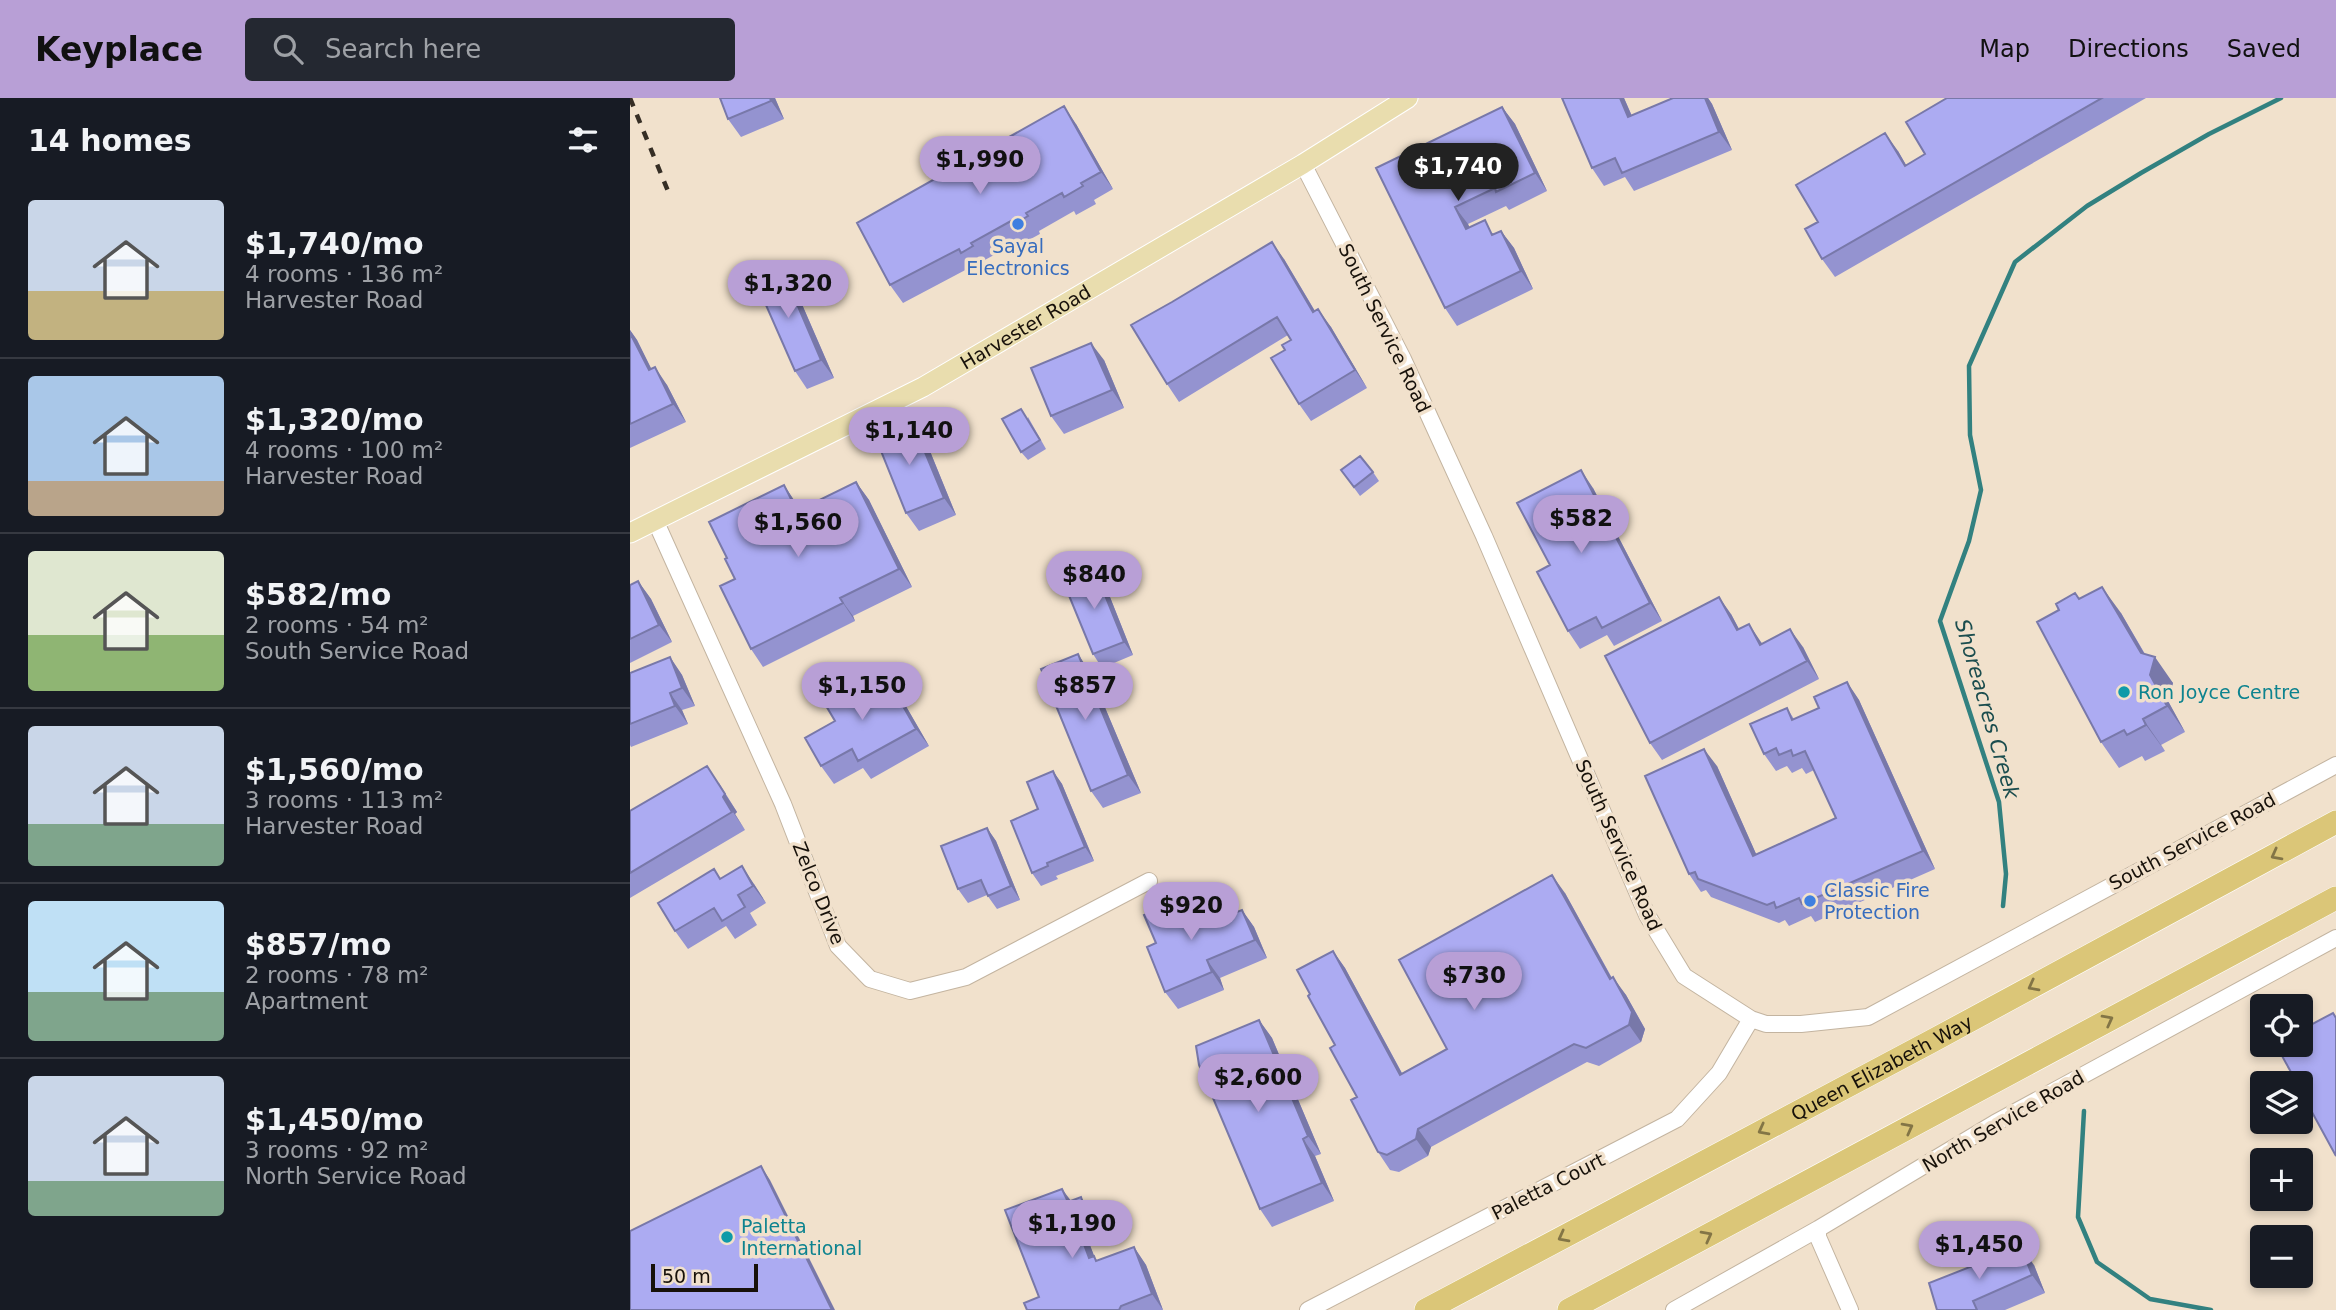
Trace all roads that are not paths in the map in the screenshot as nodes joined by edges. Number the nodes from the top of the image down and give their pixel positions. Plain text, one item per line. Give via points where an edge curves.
1 (1408, 98) edge
2 (1303, 164) junction
3 (655, 520) junction
4 (630, 533) edge
5 (2336, 765) edge
6 (2336, 822) edge
7 (1149, 881) dead end
8 (2336, 898) edge
9 (2336, 938) edge
10 (1751, 1019) junction
11 (1818, 1229) junction
12 (1647, 1268) junction
13 (1308, 1310) edge
14 (1426, 1310) edge
15 (1569, 1310) edge
16 (1591, 1310) edge
17 (1674, 1310) edge
18 (1850, 1310) edge

1 - 2 main road, Harvester Road
2 - 3 main road, Harvester Road via 923,387
2 - 10 street, South Service Road via 1403,359 1647,915 1685,976
3 - 4 main road, Harvester Road
3 - 7 street, Zelco Drive via 783,804 838,946 870,979 910,991 966,977
5 - 10 street, South Service Road via 1868,1017 1801,1024
6 -> 14 highway, Queen Elizabeth Way
12 -> 8 highway
9 - 11 street, North Service Road via 1994,1123
10 - 13 street, Paletta Court via 1719,1073 1676,1119
11 - 17 street, North Service Road
11 - 18 street
12 - 15 highway
12 - 16 highway

